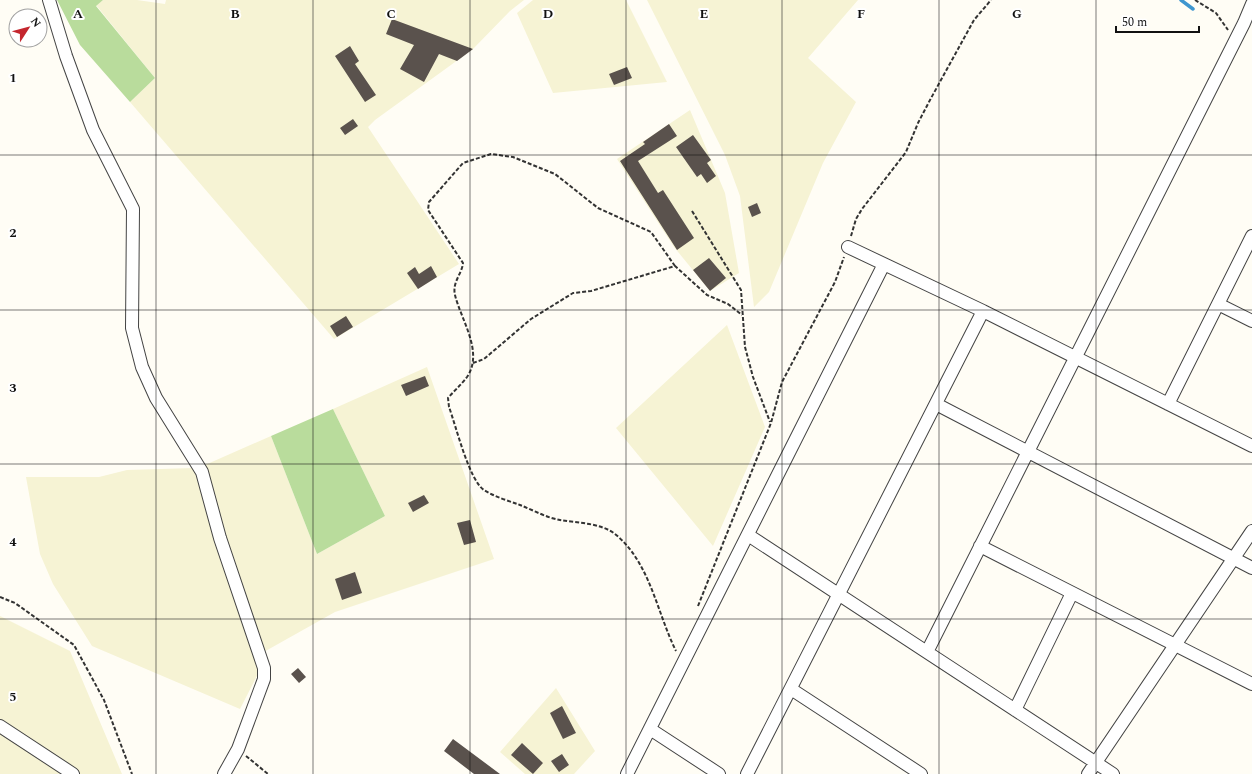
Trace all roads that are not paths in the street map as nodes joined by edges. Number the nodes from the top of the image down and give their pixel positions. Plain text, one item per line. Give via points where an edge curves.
1 (50, 0) edge
2 (1252, 4) edge
3 (1248, 25) edge
4 (1252, 236) edge
5 (848, 247) road end
6 (884, 264) junction
7 (1218, 304) junction
8 (982, 311) junction
9 (1252, 321) edge
10 (1076, 358) junction
11 (936, 404) junction
12 (1168, 404) junction
13 (1252, 446) edge
14 (1028, 452) junction
15 (1252, 531) edge
16 (748, 535) junction
17 (980, 546) junction
18 (1233, 558) junction
19 (1252, 568) edge
20 (1072, 593) junction
21 (839, 594) junction
22 (1175, 645) junction
23 (927, 652) junction
24 (1252, 684) edge
25 (791, 688) junction
26 (1015, 710) junction
27 (0, 726) edge
28 (650, 729) junction
29 (1096, 763) junction
30 (73, 774) edge
31 (224, 774) edge
32 (627, 774) edge
33 (719, 774) edge
34 (747, 774) edge
35 (922, 774) edge
36 (1088, 774) edge
37 (1113, 774) edge

1 - 31 street via 66,56 93,130 132,209 132,328 142,367 156,398 202,472 220,538 264,668 264,679 238,749
2 - 3 street
3 - 10 street via 1238,35
4 - 7 street
5 - 6 street
6 - 8 street
6 - 16 street
7 - 9 street
7 - 12 street
8 - 10 street
8 - 11 street
10 - 12 street
10 - 14 street
11 - 14 street
11 - 21 street
12 - 13 street
14 - 17 street
14 - 18 street
15 - 18 street
16 - 21 street
16 - 28 street
17 - 20 street
17 - 23 street
18 - 19 street
18 - 22 street
20 - 22 street
20 - 26 street
21 - 23 street
21 - 25 street
22 - 24 street
22 - 29 street
23 - 26 street
25 - 34 street
25 - 35 street
26 - 29 street
27 - 30 street
28 - 32 street
28 - 33 street
29 - 36 street
29 - 37 street

